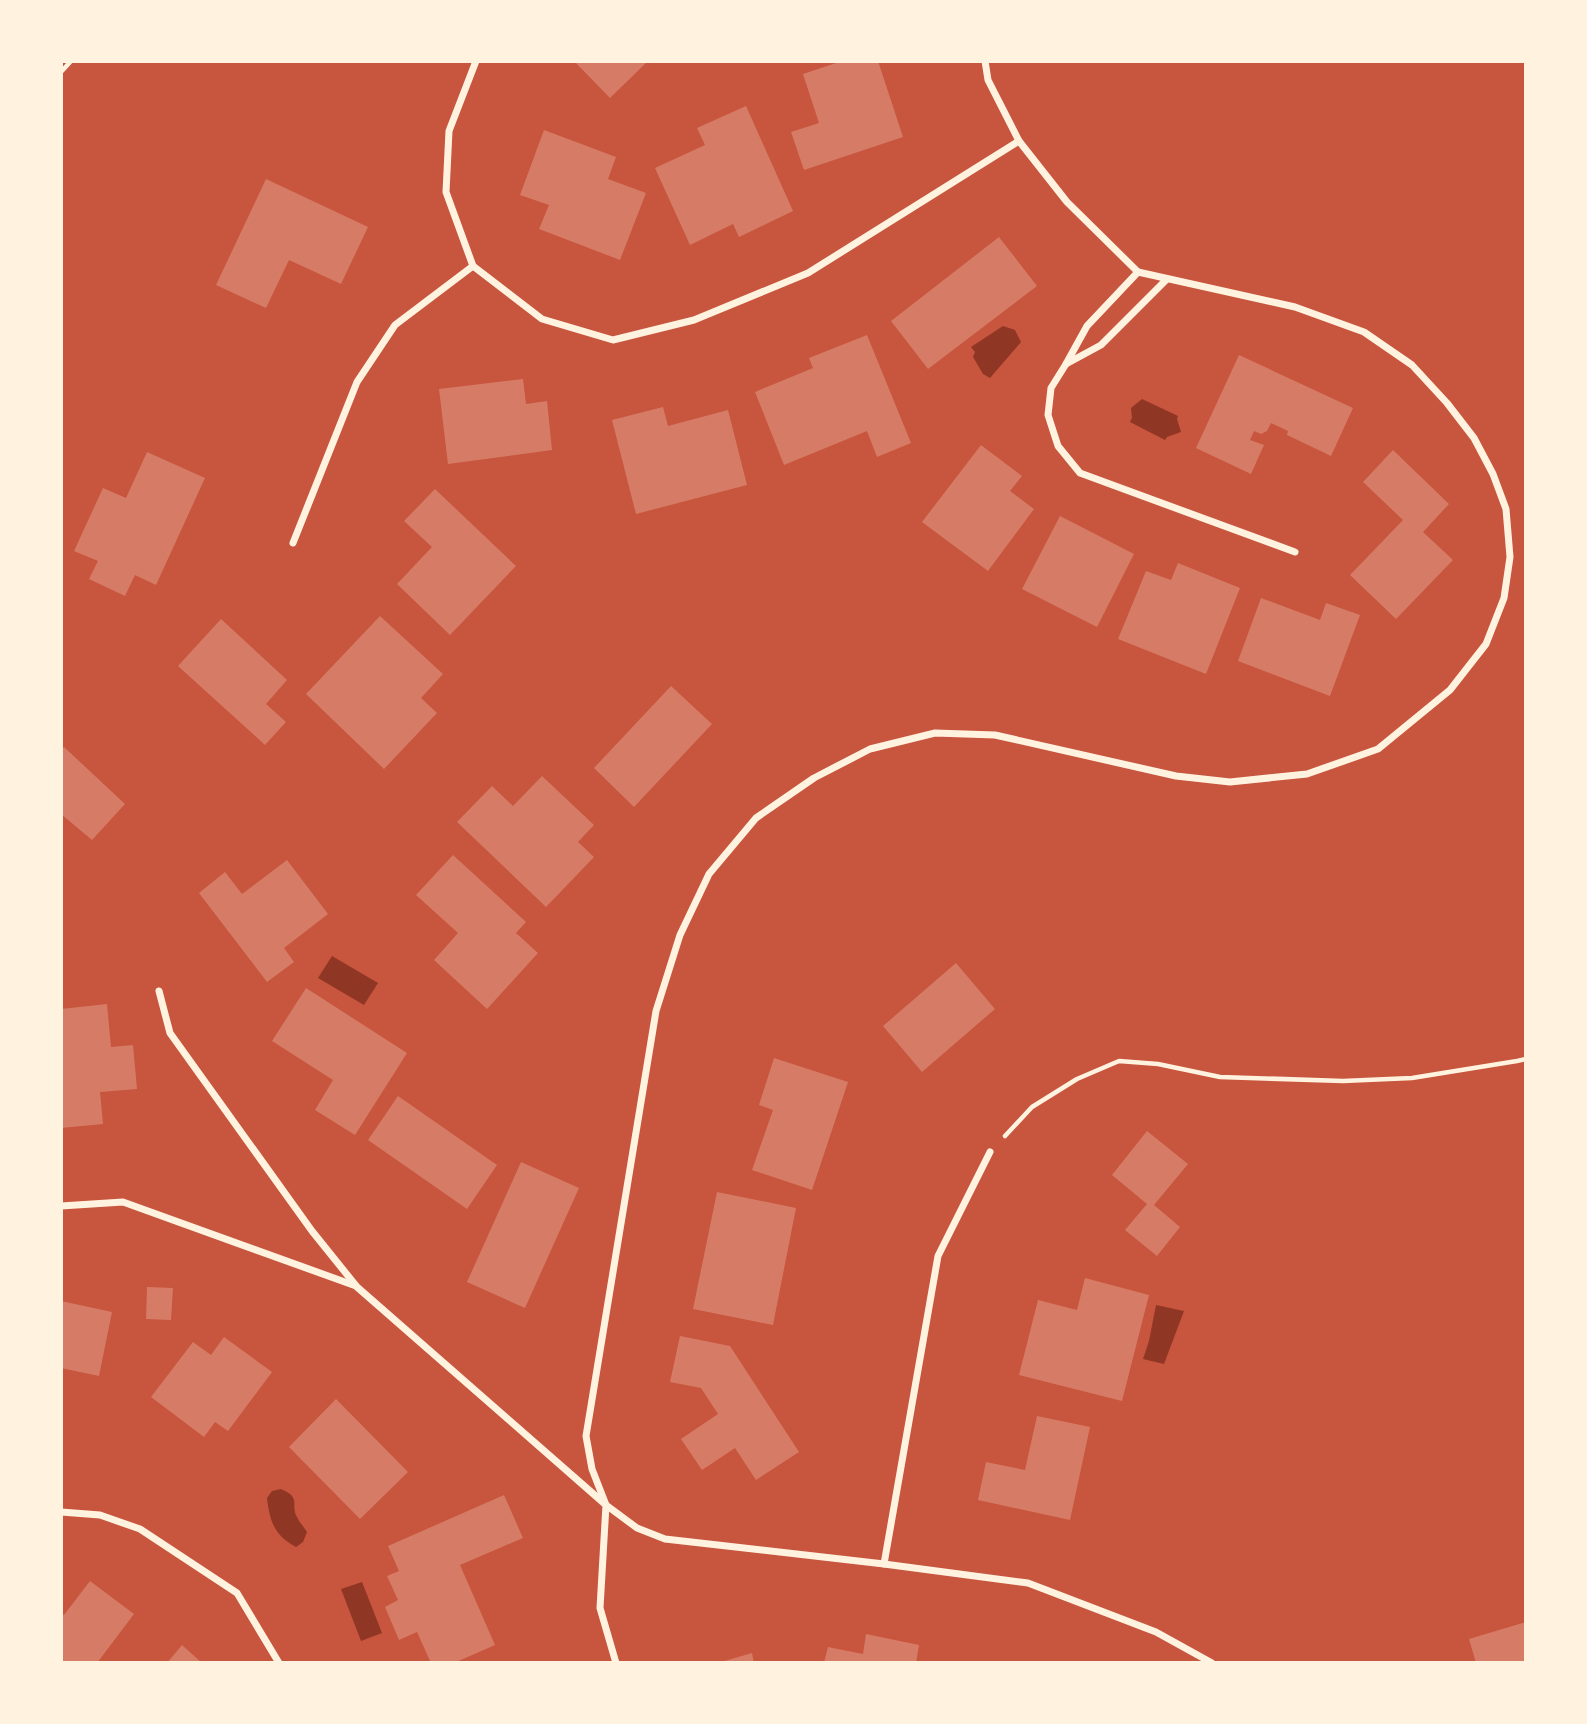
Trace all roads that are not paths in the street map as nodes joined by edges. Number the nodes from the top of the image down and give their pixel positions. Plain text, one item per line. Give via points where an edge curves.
1 (477, 61) edge
2 (985, 61) edge
3 (1018, 141) junction
4 (473, 266) junction
5 (1138, 272) junction
6 (1167, 279) junction
7 (1066, 364) junction
8 (293, 543) dead end
9 (1295, 552) dead end
10 (159, 991) dead end
11 (990, 1153) road end
12 (61, 1206) edge
13 (357, 1287) junction
14 (606, 1505) junction
15 (61, 1512) edge
16 (884, 1564) junction
17 (279, 1663) edge
18 (616, 1663) edge
19 (1212, 1663) edge

1 - 4 street via 449,131 446,192
2 - 3 street via 988,80
3 - 4 street via 808,273 694,320 613,340 542,319
3 - 5 street via 1067,202
4 - 8 street via 395,325 357,382
5 - 6 street
5 - 7 street via 1087,326
6 - 7 street via 1101,345
6 - 14 street via 1295,307 1364,332 1412,365 1447,402 1474,438 1506,509 1510,557 1506,588 1486,644 1450,690 1378,749 1307,774 1230,782 1176,776 995,735 935,733 870,749 814,778 756,818 709,874 680,934 656,1011 586,1436
7 - 9 street via 1051,388 1048,415 1058,446 1080,473
10 - 13 street via 170,1033
11 - 16 street via 938,1256
12 - 13 street via 122,1202
13 - 14 street
14 - 16 street via 637,1528 665,1539
14 - 18 street via 600,1608
15 - 17 street via 100,1515 140,1529 237,1593
16 - 19 street via 1028,1583 1156,1632

